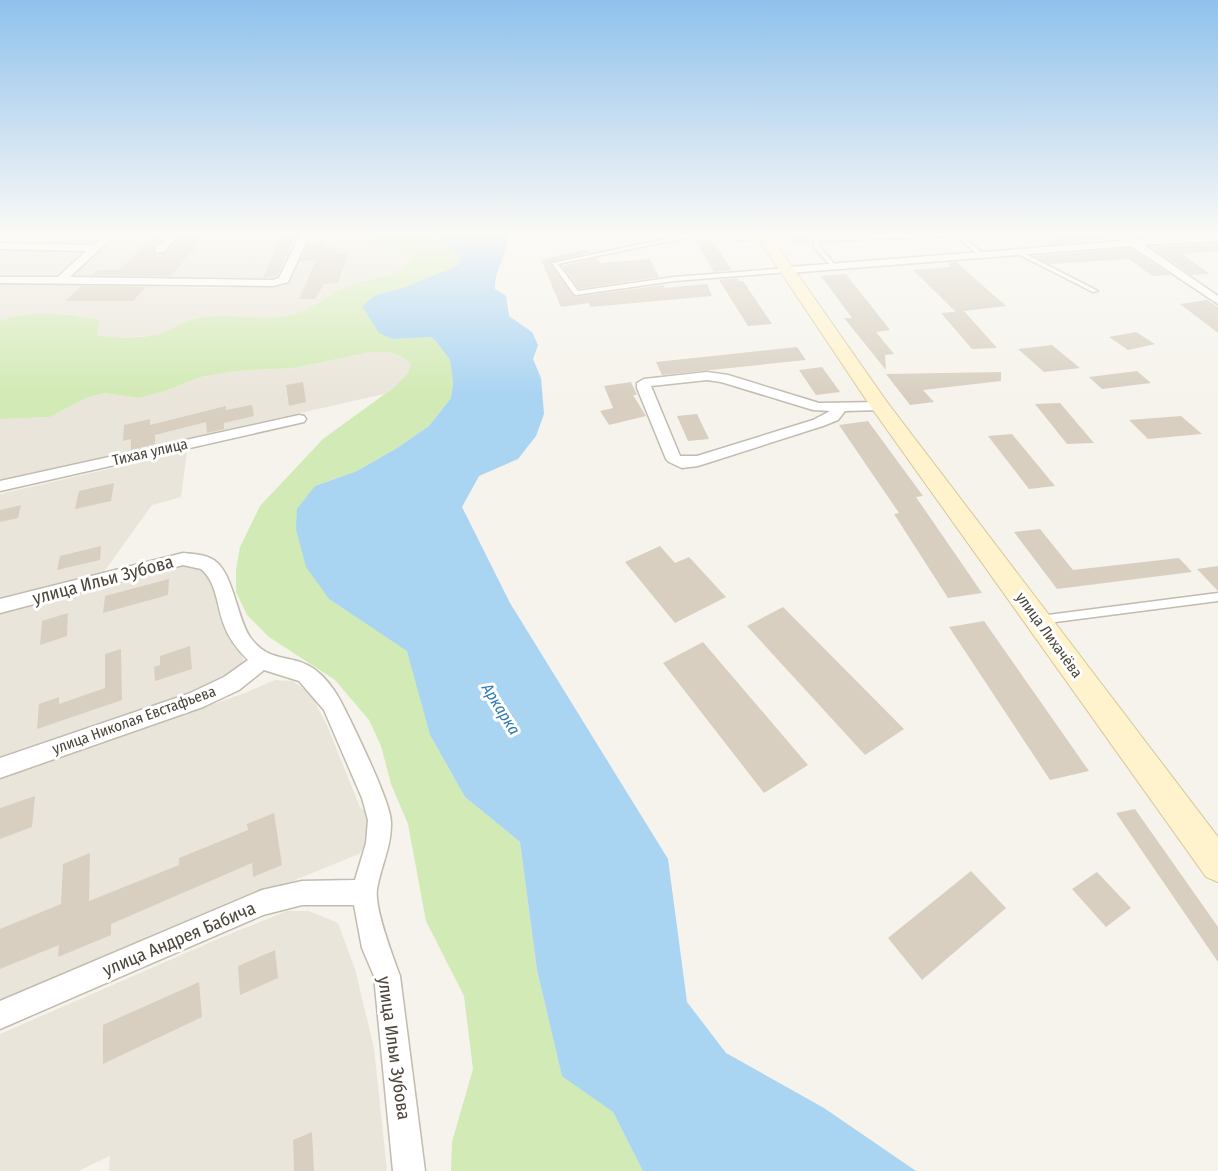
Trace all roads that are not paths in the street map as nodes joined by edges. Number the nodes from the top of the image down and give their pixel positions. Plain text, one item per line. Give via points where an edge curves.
1 (572, 287) edge
2 (620, 287) edge
3 (800, 287) edge
4 (1086, 287) edge
5 (1197, 287) edge
6 (1095, 291) dead end
7 (1218, 301) edge
8 (880, 406) junction
9 (840, 408) junction
10 (299, 419) dead end
11 (0, 486) edge
12 (1218, 597) edge
13 (0, 606) edge
14 (1038, 621) junction
15 (261, 661) junction
16 (0, 768) edge
17 (1218, 865) edge
18 (364, 891) junction
19 (0, 1015) edge
20 (409, 1171) edge

1 - 2 lane, улица Лихачёва via 576,293
3 - 8 street, улица Лихачёва
4 - 6 lane
5 - 7 street
8 - 9 street
8 - 14 street, улица Лихачёва
9 - 9 street via 819,407 723,378 707,376 644,383 674,459 682,463 818,423 833,417
10 - 11 street, Тихая улица
12 - 14 lane
13 - 15 street, улица Ильи Зубова via 183,559 206,563 221,584 234,627
14 - 17 street, улица Лихачёва
15 - 16 street, улица Николая Евстафьева via 249,674 175,708
15 - 18 street, улица Ильи Зубова via 306,674 332,705 380,820 378,843
18 - 19 street, улица Андрея Бабича via 302,893 262,903
18 - 20 street, улица Ильи Зубова via 375,948 387,976

